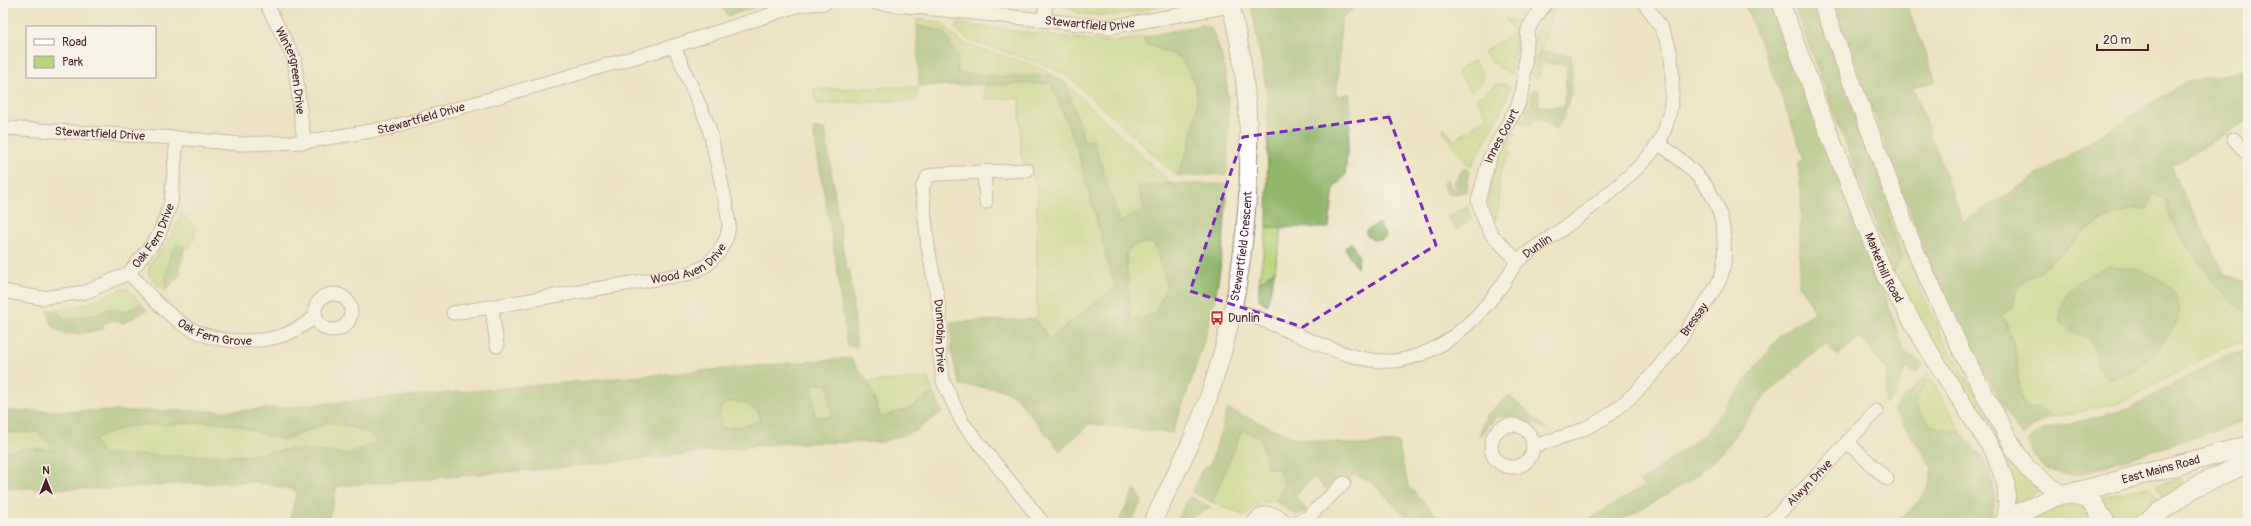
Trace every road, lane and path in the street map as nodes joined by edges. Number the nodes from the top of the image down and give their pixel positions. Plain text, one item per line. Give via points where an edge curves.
1 (266, 3) edge
2 (825, 3) edge
3 (876, 3) edge
4 (1046, 3) edge
5 (1546, 3) edge
6 (1644, 3) edge
7 (1781, 3) edge
8 (1822, 3) edge
9 (1231, 4) edge
10 (1044, 19) junction
11 (674, 46) junction
12 (3, 128) edge
13 (177, 138) junction
14 (2234, 139) dead end
15 (304, 142) junction
16 (1658, 143) junction
17 (2248, 155) edge
18 (1027, 170) dead end
19 (984, 171) junction
20 (986, 202) dead end
21 (1518, 261) junction
22 (129, 273) junction
23 (3, 291) edge
24 (492, 308) junction
25 (1234, 310) junction
26 (453, 313) dead end
27 (316, 317) dead end
28 (497, 346) dead end
29 (1876, 411) dead end
30 (1847, 442) junction
31 (1533, 446) dead end
32 (2248, 446) edge
33 (2248, 463) edge
34 (1887, 479) dead end
35 (1344, 483) dead end
36 (2067, 493) junction
37 (2005, 521) edge
38 (1042, 523) edge
39 (1152, 523) edge
40 (1253, 523) edge
41 (1286, 523) edge
42 (1295, 523) edge
43 (1769, 523) edge
44 (2106, 523) edge
45 (2144, 523) edge

1 - 15 street, Wintergreen Drive via 294,58
2 - 11 street, Stewartfield Drive via 800,5
3 - 10 street, Stewartfield Drive
4 - 10 street
5 - 21 street, Innes Court via 1528,30 1523,88 1518,105 1490,157 1478,201 1492,235
6 - 16 street, Dunlin via 1669,42 1673,72 1668,118
7 - 37 street, Markethill Road via 1820,111 1886,277 1995,454 2006,484
8 - 36 street via 1913,246 1961,350 2016,452 2028,469
9 - 10 street, Stewartfield Drive via 1110,27
9 - 25 street, Stewartfield Crescent via 1244,82 1248,150 1248,195
11 - 15 street, Stewartfield Drive via 389,128
11 - 24 street, Wood Aven Drive via 709,127 728,224 727,236 720,252 707,265 691,273
12 - 13 street, Stewartfield Drive
13 - 15 street, Stewartfield Drive via 240,144
13 - 22 street, Oak Fern Drive via 171,203 158,237
14 - 17 street
16 - 21 street, Dunlin via 1645,160 1606,194
16 - 31 street, Bressay via 1704,181 1717,203 1724,225 1725,257 1720,279 1670,353 1625,401 1604,417 1580,430
18 - 19 street, Dunrobin Drive
19 - 20 street
19 - 38 street, Dunrobin Drive via 928,176 922,188 928,247 939,306 939,347 943,382 962,422
21 - 25 street, Dunlin via 1487,305 1459,333 1426,352 1405,360 1366,360 1253,315
22 - 23 street, Oak Fern Drive via 86,292 42,298
22 - 27 street, Oak Fern Grove via 184,326 206,337 250,341 284,335
24 - 26 street, Wood Aven Drive
24 - 28 street
25 - 39 street, Stewartfield Crescent via 1209,397
29 - 30 street, Alwyn Drive
30 - 34 street
30 - 43 street, Alwyn Drive
32 - 36 main road, East Mains Road
33 - 45 main road, East Mains Road via 2195,488
35 - 42 street via 1308,517
36 - 37 main road, East Mains Road
36 - 44 main road via 2091,501
40 - 41 street via 1262,514 1272,513 1282,517

